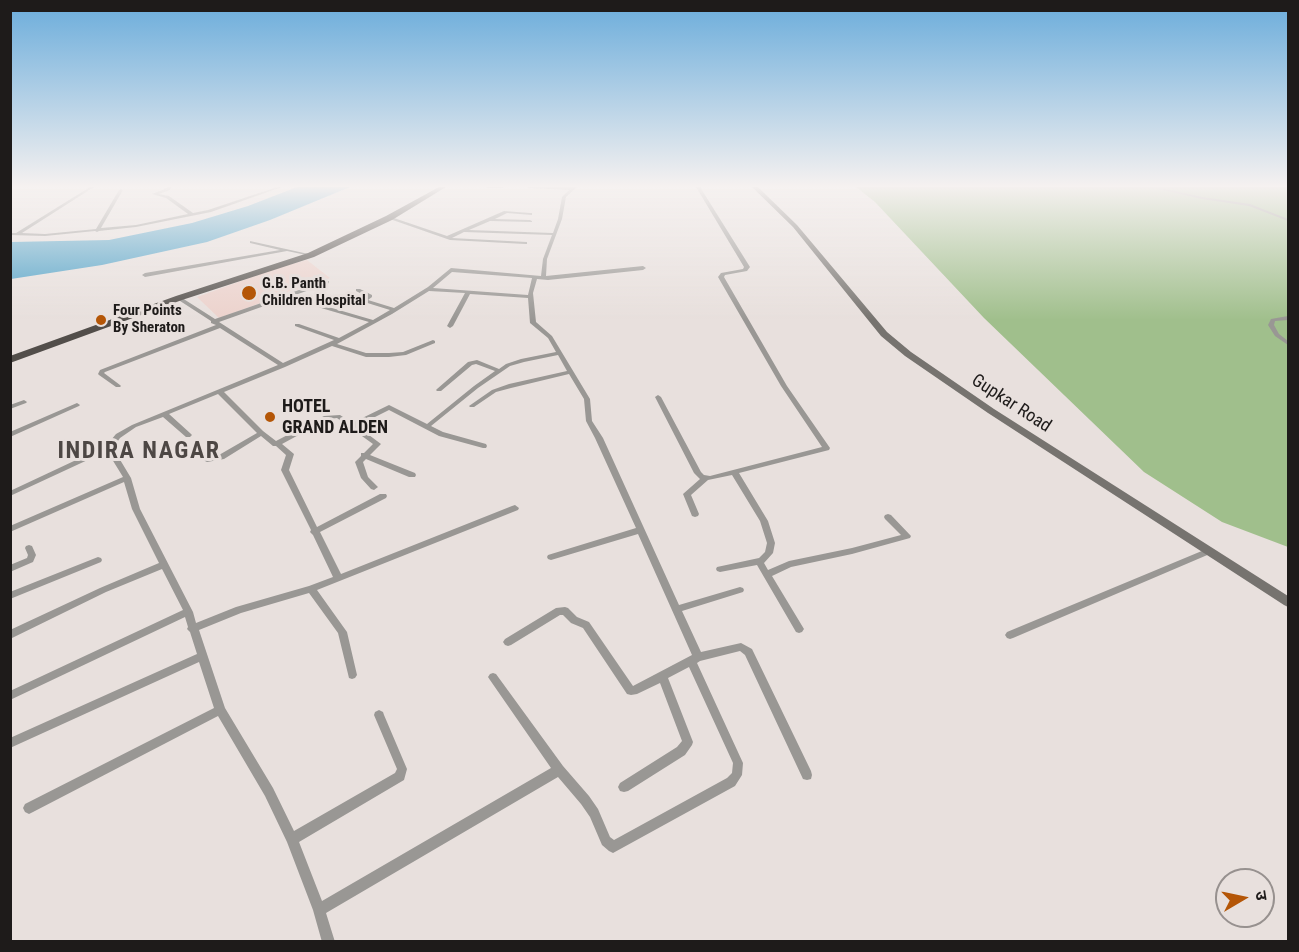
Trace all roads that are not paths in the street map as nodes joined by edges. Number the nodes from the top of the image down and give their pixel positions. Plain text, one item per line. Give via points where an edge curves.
1 (93, 231) edge
2 (360, 231) edge
3 (427, 231) edge
4 (461, 231) edge
5 (475, 231) edge
6 (725, 231) edge
7 (799, 231) edge
8 (554, 234) joint
9 (13, 235) edge
10 (446, 238) junction
11 (252, 242) dead end
12 (525, 243) dead end
13 (286, 250) junction
14 (310, 255) junction
15 (644, 268) dead end
16 (145, 275) dead end
17 (539, 278) junction
18 (327, 282) dead end
19 (429, 289) junction
20 (358, 290) dead end
21 (468, 293) junction
22 (531, 297) junction
23 (182, 298) junction
24 (306, 302) dead end
25 (395, 310) junction
26 (1288, 318) edge
27 (374, 322) junction
28 (216, 324) junction
29 (297, 325) dead end
30 (450, 326) dead end
31 (339, 340) junction
32 (433, 342) dead end
33 (1288, 343) edge
34 (332, 344) junction
35 (560, 353) junction
36 (10, 361) edge
37 (283, 366) junction
38 (499, 370) junction
39 (571, 372) junction
40 (118, 386) dead end
41 (439, 390) dead end
42 (220, 392) junction
43 (658, 397) dead end
44 (24, 402) dead end
45 (77, 405) dead end
46 (472, 406) dead end
47 (10, 407) edge
48 (164, 414) junction
49 (430, 424) dead end
50 (352, 426) junction
51 (261, 433) junction
52 (10, 435) edge
53 (188, 435) dead end
54 (278, 444) junction
55 (483, 446) dead end
56 (109, 448) junction
57 (364, 455) junction
58 (207, 460) dead end
59 (734, 471) junction
60 (412, 475) dead end
61 (126, 478) junction
62 (706, 478) junction
63 (374, 488) dead end
64 (10, 494) edge
65 (383, 496) dead end
66 (515, 508) dead end
67 (695, 514) dead end
68 (888, 517) dead end
69 (10, 529) edge
70 (640, 530) junction
71 (314, 532) junction
72 (29, 548) dead end
73 (1209, 551) junction
74 (551, 557) dead end
75 (98, 560) dead end
76 (759, 561) junction
77 (164, 565) junction
78 (10, 569) edge
79 (720, 569) dead end
80 (767, 575) junction
81 (338, 577) junction
82 (311, 589) junction
83 (740, 590) dead end
84 (10, 596) edge
85 (1288, 602) edge
86 (676, 609) junction
87 (188, 612) junction
88 (192, 629) junction
89 (799, 629) dead end
90 (10, 635) edge
91 (1010, 635) dead end
92 (508, 642) dead end
93 (202, 656) junction
94 (694, 659) junction
95 (352, 675) dead end
96 (662, 676) junction
97 (493, 677) dead end
98 (10, 696) edge
99 (220, 710) junction
100 (379, 715) dead end
101 (10, 743) edge
102 (559, 770) junction
103 (807, 774) dead end
104 (624, 787) dead end
105 (28, 808) dead end
106 (292, 839) junction
107 (319, 910) junction
108 (329, 942) edge

1 - 9 street
2 - 14 highway
3 - 10 street
4 - 10 street
5 - 8 street
6 - 59 street via 747,267 721,277 784,387 826,447
7 - 73 main road, Gupkar Road via 884,334 908,354
8 - 17 street
10 - 12 street
11 - 13 street
13 - 14 street
13 - 16 street
14 - 23 highway
15 - 17 street
17 - 19 street via 451,270
17 - 22 street
18 - 28 street
19 - 21 street
19 - 25 street
20 - 25 street via 370,296 363,300
21 - 22 street
21 - 30 street
22 - 35 street via 533,323 547,333
23 - 28 street
23 - 36 highway
24 - 27 street
25 - 27 street
26 - 33 street via 1273,320 1271,325
27 - 31 street
28 - 37 street
28 - 40 street via 102,371 101,375
29 - 31 street
31 - 34 street
32 - 34 street via 389,356 366,355
34 - 37 street
35 - 38 street via 523,360
35 - 39 street
37 - 42 street
38 - 41 street via 470,363
38 - 49 street
39 - 46 street via 508,386
39 - 70 street via 587,399 589,421
42 - 48 street
42 - 51 street
43 - 62 street via 698,473
44 - 47 street
45 - 52 street
48 - 53 street
48 - 56 street via 125,431
50 - 54 street via 338,416 329,416
50 - 55 street via 389,407 441,434
50 - 57 street via 376,444
51 - 54 street
51 - 58 street via 221,457
54 - 71 street via 290,454 285,470
56 - 61 street
56 - 64 street
57 - 60 street
57 - 63 street via 360,464 367,482
59 - 62 street
59 - 76 street via 769,534 770,553
61 - 69 street
61 - 77 street via 136,509
62 - 67 street via 687,494
65 - 71 street
66 - 81 street
68 - 80 street via 907,536 789,564
70 - 74 street
70 - 86 street
71 - 81 street
72 - 78 street via 30,560
73 - 85 main road, Gupkar Road
73 - 91 street
75 - 84 street
76 - 79 street
76 - 80 street
77 - 87 street
77 - 90 street
80 - 89 street
81 - 82 street
82 - 88 street via 248,607
82 - 95 street via 342,632
83 - 86 street
86 - 94 street
87 - 88 street
87 - 98 street
88 - 93 street
92 - 96 street via 559,611 566,611 586,625 628,690 637,690
93 - 99 street
93 - 101 street
94 - 96 street
94 - 102 street via 738,763 737,776 731,782 613,847 606,842 585,800
94 - 103 street via 735,647 749,652
96 - 104 street via 688,741 681,751
97 - 102 street
99 - 105 street
99 - 106 street
100 - 106 street via 402,769 400,776
102 - 107 street
106 - 107 street
107 - 108 street

